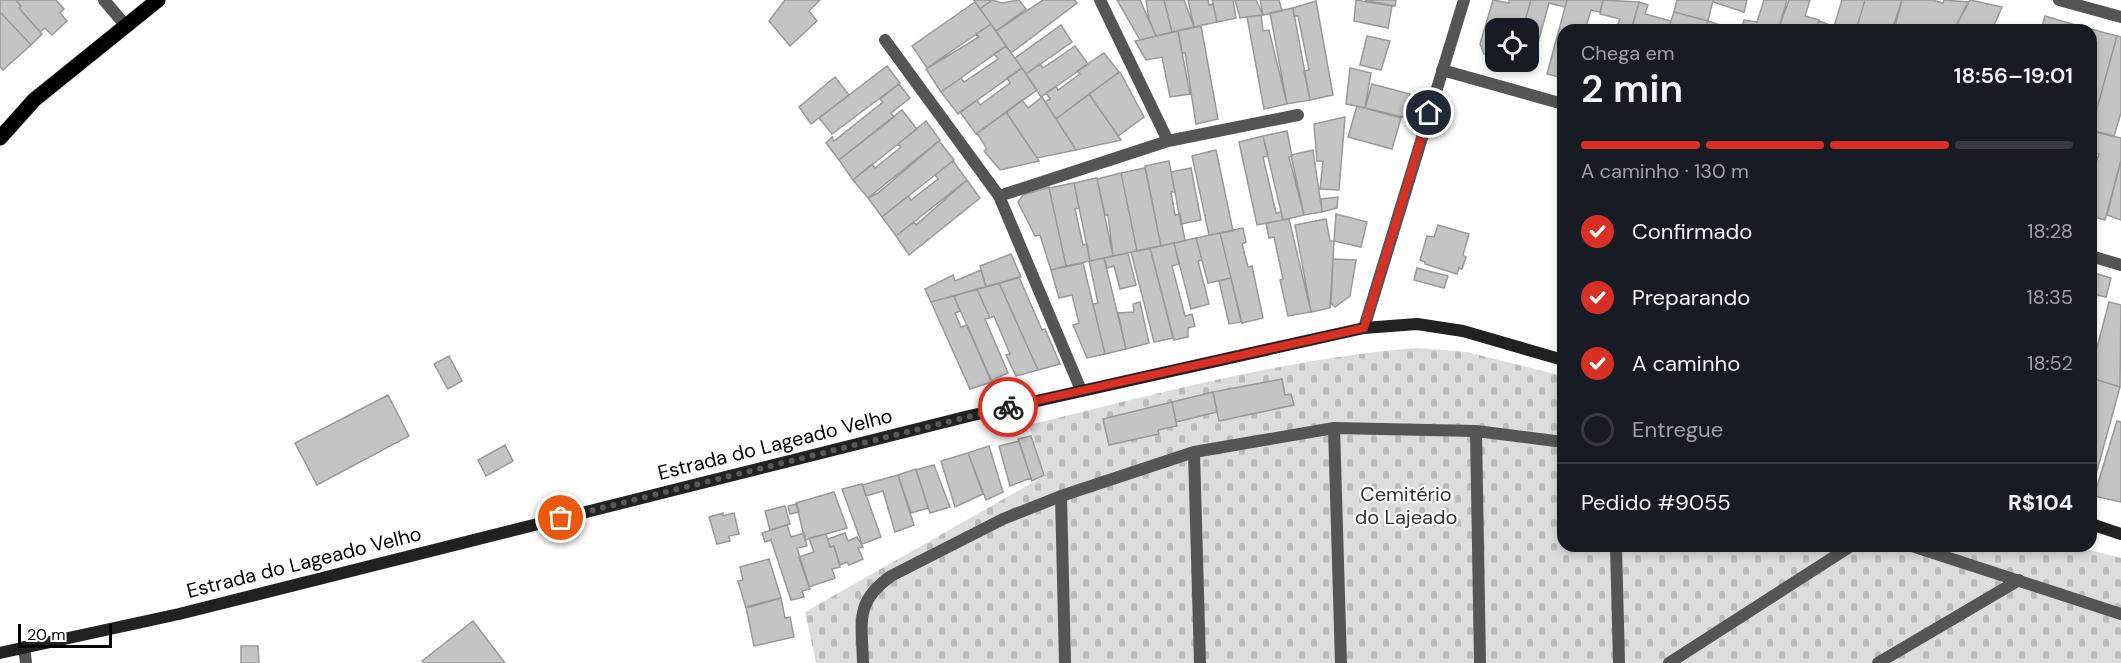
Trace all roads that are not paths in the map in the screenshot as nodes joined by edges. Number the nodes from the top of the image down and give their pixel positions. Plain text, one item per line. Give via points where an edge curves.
1 (104, 0) edge
2 (158, 0) edge
3 (1100, 0) edge
4 (1464, 0) edge
5 (2059, 0) edge
6 (2121, 17) edge
7 (126, 26) junction
8 (885, 40) dead end
9 (1442, 70) junction
10 (1557, 103) edge
11 (1298, 115) dead end
12 (0, 138) edge
13 (1168, 141) junction
14 (999, 196) junction
15 (2097, 258) edge
16 (2121, 265) edge
17 (1364, 328) junction
18 (1557, 358) edge
19 (1081, 390) junction
20 (1334, 428) junction
21 (1476, 431) junction
22 (1557, 441) edge
23 (1194, 452) junction
24 (1061, 496) junction
25 (2097, 526) edge
26 (2121, 534) edge
27 (1616, 552) edge
28 (1842, 552) edge
29 (1931, 552) edge
30 (2019, 580) junction
31 (2121, 614) edge
32 (24, 647) junction
33 (0, 653) edge
34 (26, 663) edge
35 (863, 663) edge
36 (1065, 663) edge
37 (1200, 663) edge
38 (1341, 663) edge
39 (1480, 663) edge
40 (1619, 663) edge
41 (1669, 663) edge
42 (1878, 663) edge

1 - 7 street
2 - 7 main road
3 - 13 street
4 - 9 street
5 - 6 street
7 - 12 main road via 34,100
8 - 14 street
9 - 10 street
9 - 17 street
11 - 13 street
13 - 14 street
14 - 19 street
15 - 16 street
17 - 18 main road, Estrada do Lageado Velho via 1417,324
17 - 19 main road, Estrada do Lageado Velho
19 - 32 main road, Estrada do Lageado Velho via 179,614
20 - 21 street
20 - 23 street
20 - 38 street
21 - 22 street
21 - 39 street
23 - 24 street
23 - 37 street
24 - 35 street via 1003,519 875,587 865,600
24 - 36 street
25 - 26 main road
27 - 40 street
28 - 41 street
29 - 30 street
30 - 31 street
30 - 42 street
32 - 33 main road, Estrada do Lageado Velho
32 - 34 street

